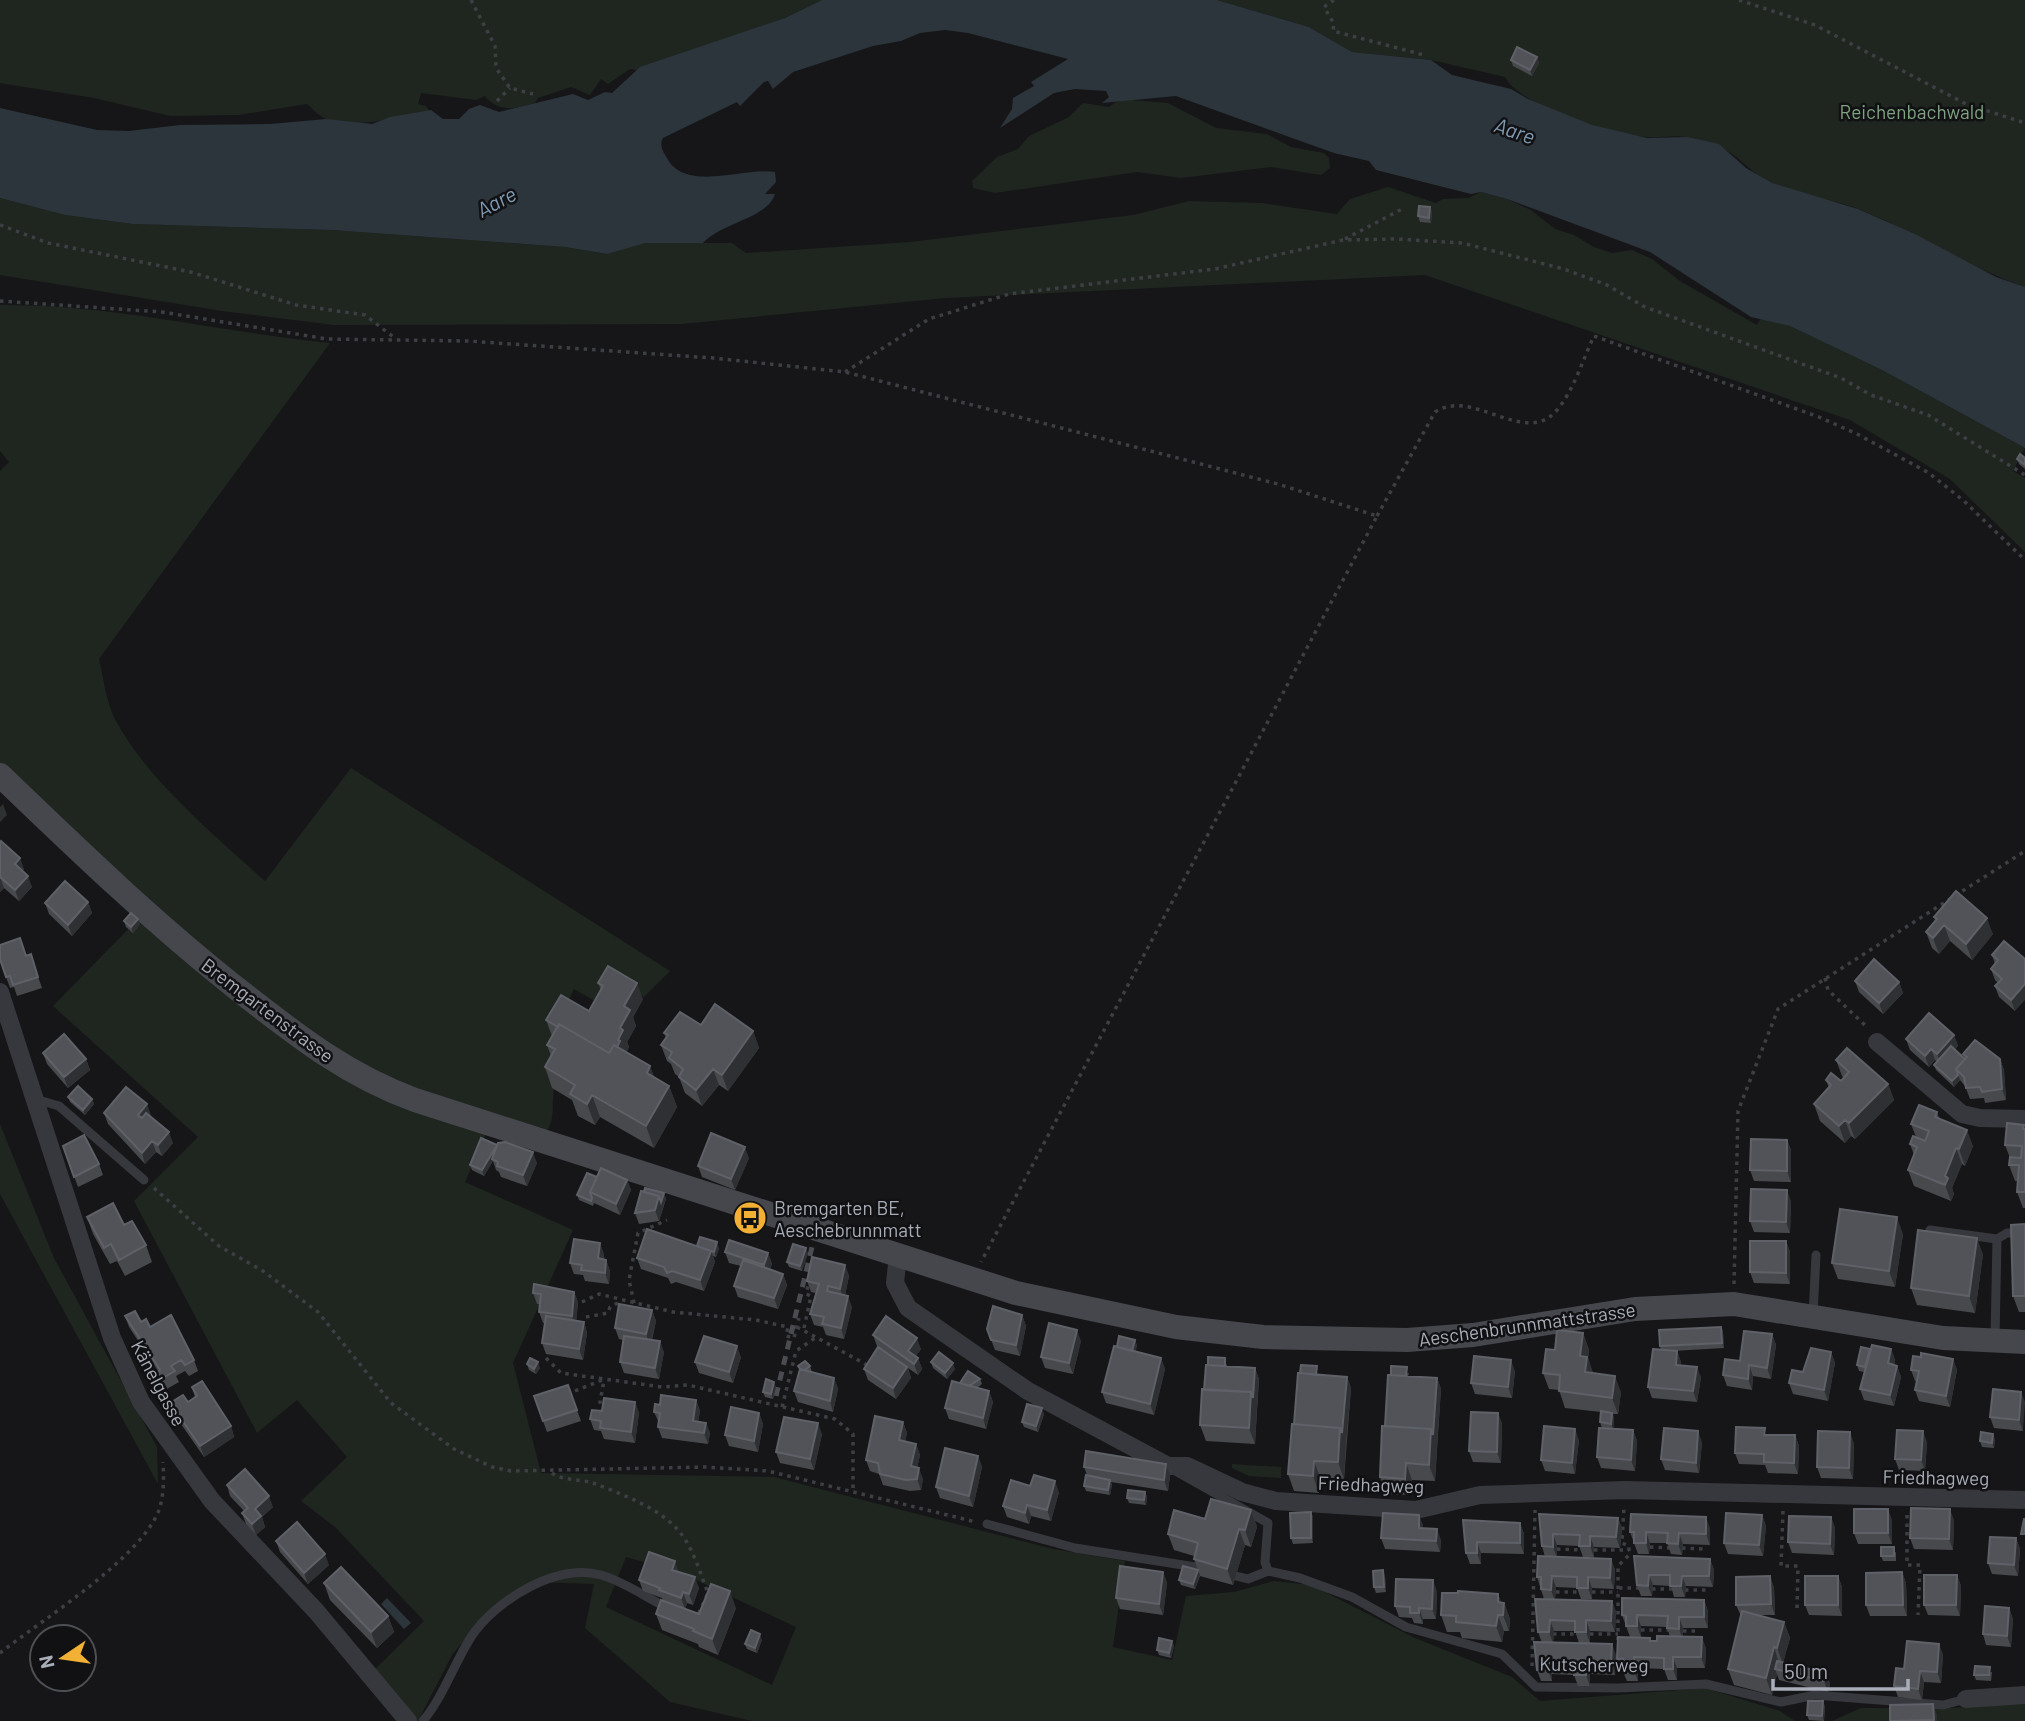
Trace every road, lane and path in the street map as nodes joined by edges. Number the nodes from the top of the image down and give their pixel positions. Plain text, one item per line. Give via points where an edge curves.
1 (471, 0) edge
2 (1334, 0) edge
3 (1739, 0) edge
4 (1424, 55) dead end
5 (510, 88) junction
6 (533, 94) dead end
7 (496, 101) dead end
8 (2025, 123) edge
9 (1404, 208) dead end
10 (0, 225) edge
11 (1343, 240) junction
12 (0, 302) edge
13 (398, 341) junction
14 (845, 372) junction
15 (2025, 475) edge
16 (1377, 516) junction
17 (2025, 560) edge
18 (0, 775) edge
19 (2025, 851) edge
20 (1825, 978) junction
21 (0, 992) edge
22 (1877, 1042) joint
23 (34, 1099) junction
24 (2025, 1119) edge
25 (590, 1154) joint
26 (145, 1180) joint
27 (667, 1220) dead end
28 (1930, 1230) edge
29 (2025, 1233) edge
30 (1997, 1239) junction
31 (898, 1255) junction
32 (1816, 1255) dead end
33 (972, 1280) junction
34 (810, 1281) edge
35 (622, 1301) junction
36 (582, 1302) dead end
37 (635, 1303) junction
38 (1734, 1304) junction
39 (1814, 1315) junction
40 (586, 1317) dead end
41 (799, 1318) dead end
42 (797, 1327) junction
43 (804, 1328) junction
44 (816, 1338) junction
45 (1995, 1341) junction
46 (2025, 1342) edge
47 (546, 1358) dead end
48 (871, 1367) edge
49 (604, 1380) junction
50 (575, 1391) dead end
51 (782, 1407) junction
52 (604, 1418) edge
53 (162, 1435) junction
54 (1167, 1466) junction
55 (551, 1471) junction
56 (1625, 1490) junction
57 (853, 1491) junction
58 (1535, 1493) junction
59 (1784, 1495) junction
60 (1907, 1498) junction
61 (2025, 1500) edge
62 (987, 1524) joint
63 (1638, 1546) edge
64 (1650, 1547) dead end
65 (1629, 1548) junction
66 (1672, 1548) edge
67 (1682, 1548) dead end
68 (1534, 1549) junction
69 (1546, 1549) edge
70 (1557, 1549) dead end
71 (1703, 1549) dead end
72 (1583, 1550) edge
73 (1594, 1550) dead end
74 (1202, 1568) edge
75 (1268, 1572) junction
76 (1236, 1576) dead end
77 (1641, 1588) edge
78 (1653, 1589) dead end
79 (1675, 1589) edge
80 (1618, 1590) junction
81 (1685, 1590) dead end
82 (1706, 1590) dead end
83 (1545, 1592) edge
84 (1556, 1592) dead end
85 (1581, 1592) edge
86 (1592, 1592) dead end
87 (1533, 1593) junction
88 (1797, 1608) dead end
89 (1918, 1615) dead end
90 (695, 1621) joint
91 (1630, 1629) edge
92 (1641, 1630) dead end
93 (1671, 1630) edge
94 (1618, 1631) junction
95 (1683, 1631) dead end
96 (1698, 1631) dead end
97 (1532, 1634) junction
98 (1542, 1634) edge
99 (1553, 1634) edge
100 (1579, 1634) edge
101 (1590, 1634) dead end
102 (0, 1653) edge
103 (1618, 1672) junction
104 (1627, 1672) edge
105 (1532, 1678) dead end
106 (1618, 1688) junction
107 (2025, 1695) edge
108 (1966, 1699) joint
109 (408, 1721) edge
110 (423, 1721) edge

1 - 5 path via 495,46 496,68
2 - 4 path via 1324,7 1335,24 1333,31
3 - 8 path via 1815,25 1966,104
5 - 6 path
5 - 7 path
9 - 11 path
10 - 13 path via 48,243 191,272 296,305 365,315
11 - 14 path via 1215,269 1021,292 980,302 929,319
11 - 15 path via 1462,243 1564,268 1645,307 1841,378 1871,395 1928,415
12 - 13 path via 162,312 289,335
13 - 14 path via 468,341 686,356
14 - 16 path via 1278,484
16 - 17 path via 1435,412 1456,404 1522,422 1541,421 1562,404 1594,336 1857,434 1928,473
16 - 33 path
18 - 25 street, Bremgartenstrasse via 205,964 302,1040 360,1078 415,1100
19 - 20 path
20 - 22 path via 1828,990 1872,1031
20 - 38 path via 1778,1009 1738,1111
21 - 23 street, Känelgasse
22 - 24 street via 1962,1114
23 - 26 lane via 59,1105
23 - 53 street, Känelgasse via 112,1338 141,1402
25 - 31 street, Aeschenbrunnmattstrasse
26 - 55 path via 219,1246 263,1271 318,1312 391,1403 423,1428 453,1449 492,1467
27 - 37 path via 638,1233 629,1280
28 - 30 lane
29 - 30 lane via 2007,1233
30 - 45 lane
31 - 33 street, Aeschenbrunnmattstrasse
31 - 54 street, Friedhagweg via 895,1283 908,1308 1028,1391
32 - 39 lane
33 - 38 street, Aeschenbrunnmattstrasse via 1073,1308 1176,1327 1347,1340 1474,1335 1635,1309
34 - 43 path
35 - 36 path via 599,1294
35 - 37 path
35 - 40 path via 608,1313
37 - 42 path via 788,1327 786,1336 794,1338
38 - 39 street, Aeschenbrunnmattstrasse
39 - 45 street, Aeschenbrunnmattstrasse via 1943,1338
41 - 42 path
42 - 43 path
43 - 44 path
44 - 48 path
44 - 51 path via 796,1351
45 - 46 street, Aeschenbrunnmattstrasse
47 - 49 path via 561,1373
49 - 50 path
49 - 51 path via 662,1387 688,1385
49 - 52 path via 600,1402
51 - 57 path via 835,1419 849,1429 855,1441
53 - 102 path via 163,1497 149,1529 118,1562
53 - 109 street, Känelgasse via 212,1501 316,1611
54 - 58 street, Friedhagweg via 1187,1466 1242,1492 1276,1501 1416,1510 1480,1495
54 - 75 lane via 1268,1523
55 - 57 path via 705,1467 768,1471
55 - 90 path via 627,1498 678,1529 708,1593
56 - 58 street, Friedhagweg
56 - 59 street, Friedhagweg
56 - 65 path via 1622,1543
57 - 62 path
58 - 68 path
59 - 60 street, Friedhagweg
59 - 88 path via 1781,1566 1798,1566
60 - 61 street, Friedhagweg
60 - 89 path via 1907,1565 1920,1565
62 - 74 lane via 1075,1548
63 - 65 path
64 - 66 path
65 - 73 path
65 - 80 path via 1629,1555 1618,1566
67 - 71 path
68 - 69 path
68 - 87 path
70 - 72 path
75 - 76 lane, Kutscherweg via 1248,1579
75 - 106 lane, Kutscherweg via 1352,1597 1406,1627 1502,1654 1536,1687
77 - 80 path
78 - 79 path
80 - 86 path
80 - 94 path
81 - 82 path
83 - 87 path
84 - 85 path
87 - 97 path
90 - 110 lane via 601,1575 570,1575 538,1584 500,1606 480,1625
91 - 94 path
92 - 93 path
94 - 101 path
94 - 103 path
95 - 96 path
97 - 98 path
97 - 105 path
99 - 100 path
103 - 104 path
103 - 106 path
106 - 108 lane, Kutscherweg via 1706,1684 1781,1702 1815,1695 1943,1705
107 - 108 street, Kutscherweg

